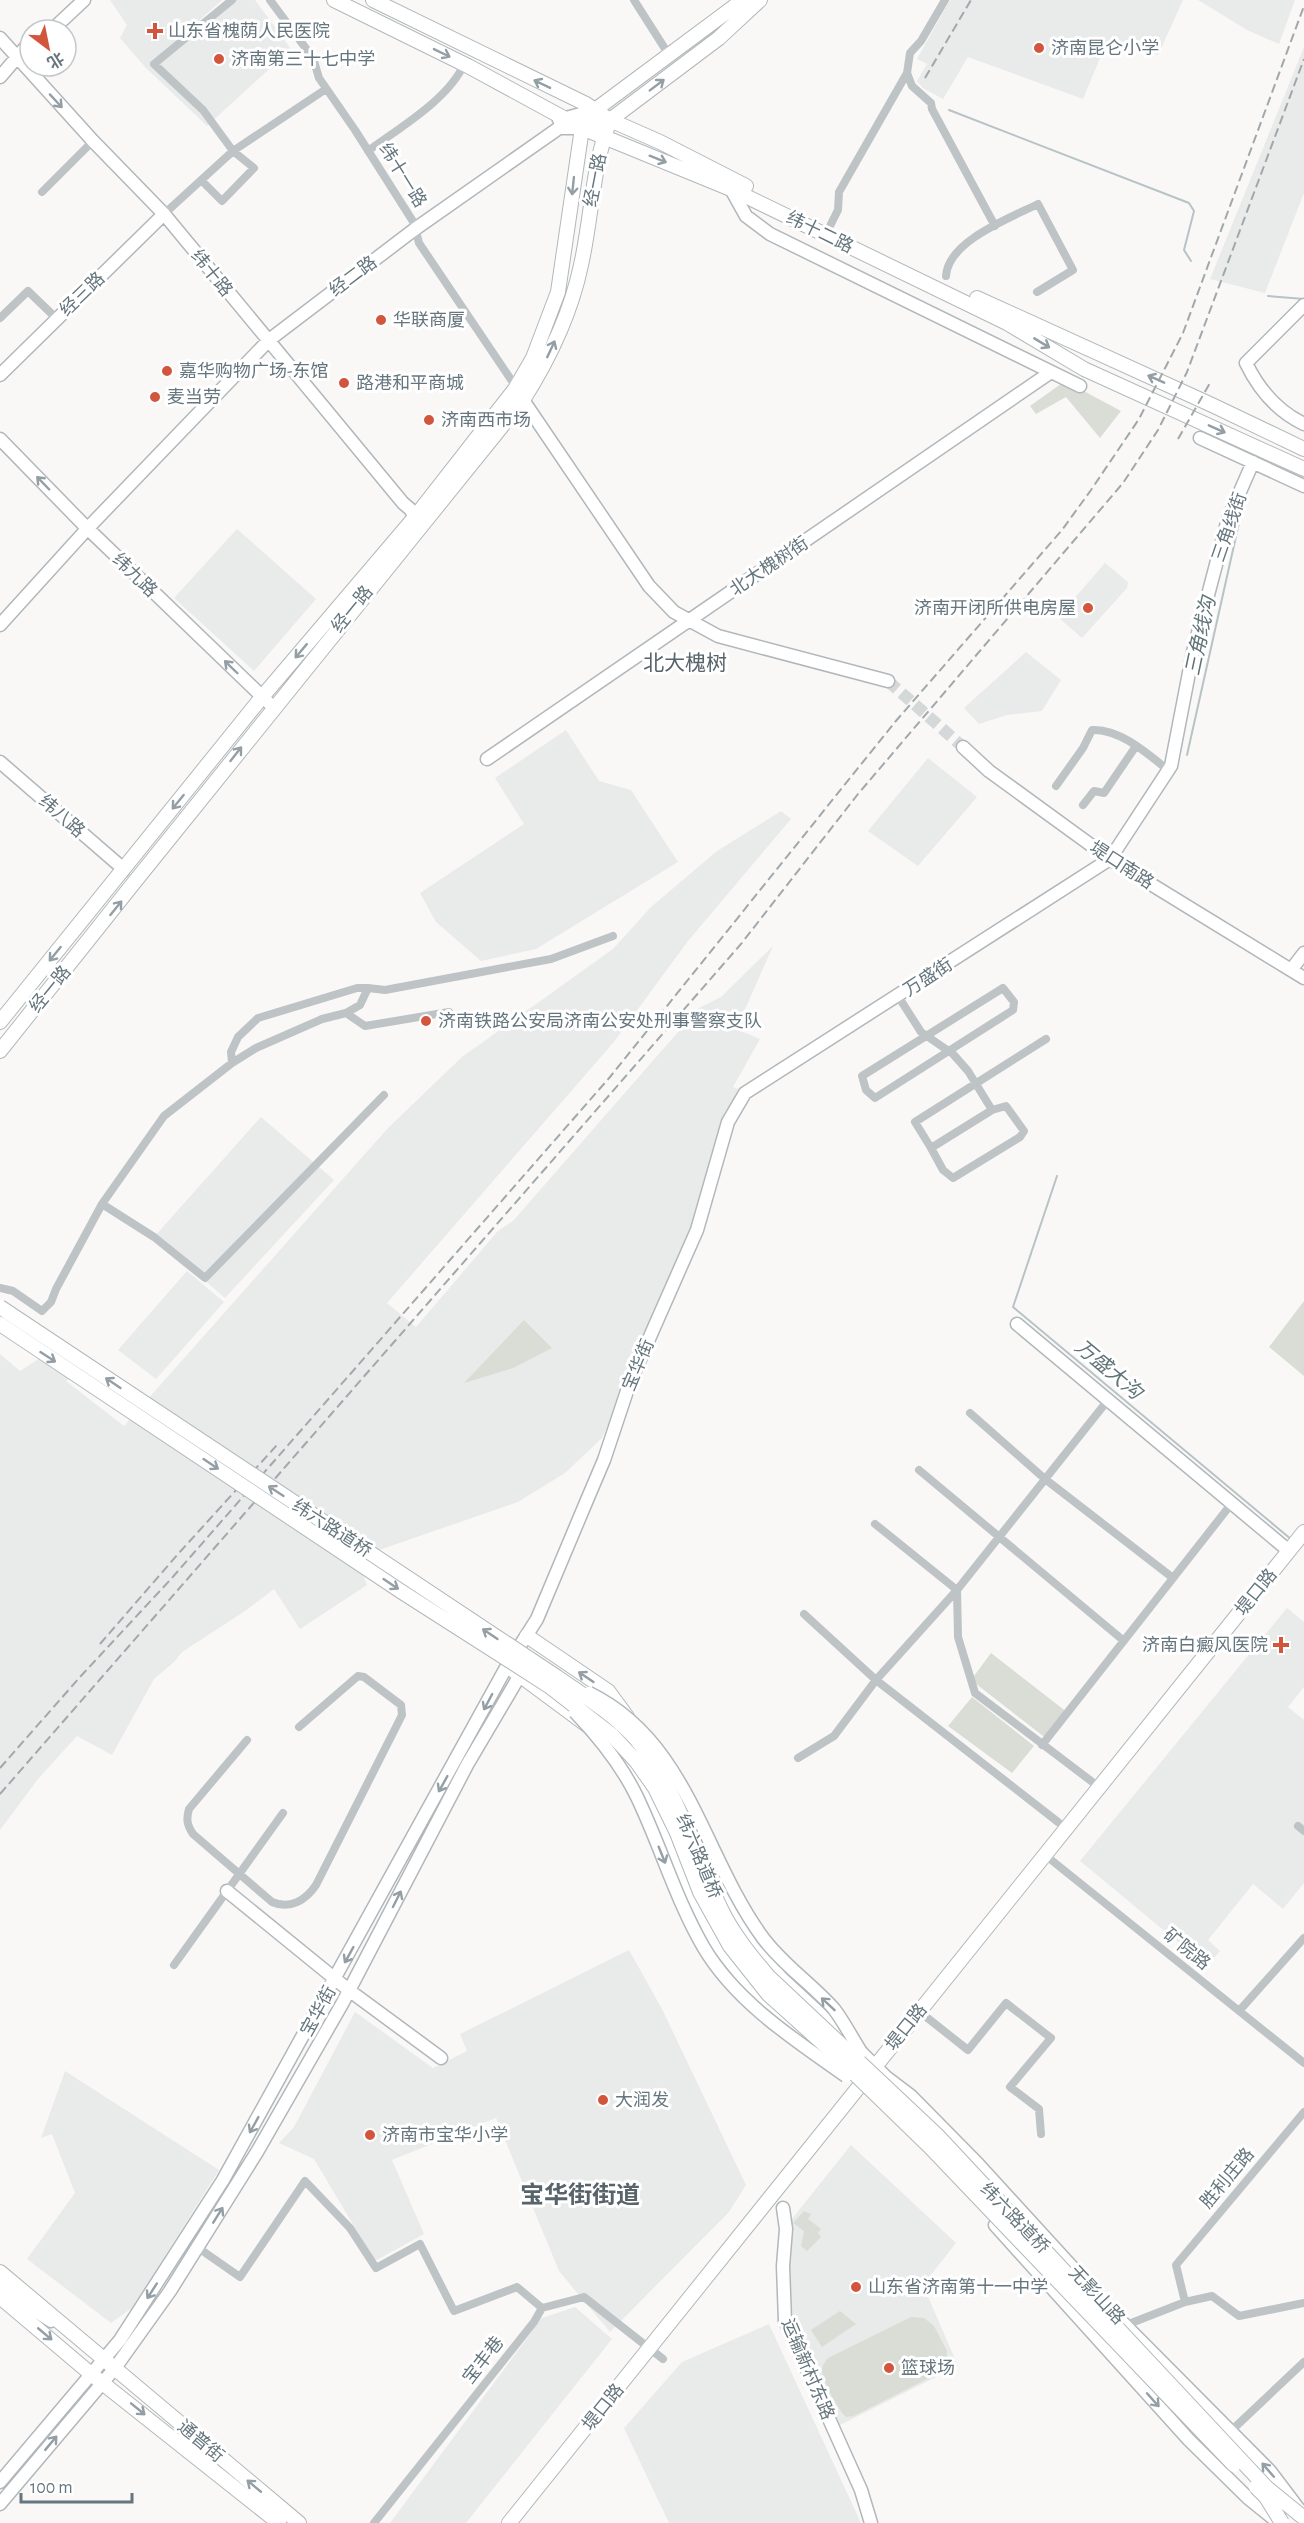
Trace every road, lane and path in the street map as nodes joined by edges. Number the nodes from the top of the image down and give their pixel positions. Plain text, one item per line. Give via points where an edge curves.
1 (74, 0) edge
2 (84, 0) edge
3 (231, 0) edge
4 (270, 0) edge
5 (334, 0) edge
6 (373, 0) edge
7 (634, 0) edge
8 (743, 0) edge
9 (760, 0) edge
10 (945, 0) edge
11 (55, 18) edge
12 (65, 18) edge
13 (0, 38) edge
14 (669, 55) junction
15 (17, 58) junction
16 (464, 64) junction
17 (907, 73) junction
18 (0, 76) edge
19 (326, 89) junction
20 (595, 110) junction
21 (562, 117) junction
22 (610, 120) junction
23 (582, 128) junction
24 (603, 138) junction
25 (93, 141) junction
26 (232, 150) junction
27 (368, 151) junction
28 (201, 180) junction
29 (731, 189) junction
30 (42, 192) dead end
31 (164, 214) junction
32 (415, 226) junction
33 (995, 226) junction
34 (829, 228) junction
35 (946, 276) dead end
36 (1037, 292) dead end
37 (1301, 309) edge
38 (0, 318) edge
39 (57, 319) junction
40 (268, 338) junction
41 (1051, 372) junction
42 (0, 375) edge
43 (1080, 386) dead end
44 (519, 395) junction
45 (1304, 424) edge
46 (1200, 438) dead end
47 (0, 439) edge
48 (1304, 449) edge
49 (1253, 462) junction
50 (1304, 469) edge
51 (1304, 486) edge
52 (415, 517) junction
53 (86, 527) junction
54 (0, 617) edge
55 (688, 621) junction
56 (0, 625) edge
57 (888, 681) tunnel mouth
58 (262, 697) junction
59 (273, 707) junction
60 (1136, 746) junction
61 (963, 747) tunnel mouth
62 (487, 759) dead end
63 (0, 762) edge
64 (1168, 770) junction
65 (1056, 786) dead end
66 (1083, 805) dead end
67 (1110, 859) junction
68 (123, 871) junction
69 (613, 936) dead end
70 (1304, 954) edge
71 (1291, 970) junction
72 (1304, 978) edge
73 (368, 988) junction
74 (898, 996) junction
75 (449, 1012) dead end
76 (346, 1013) junction
77 (0, 1022) edge
78 (927, 1035) junction
79 (1046, 1039) dead end
80 (0, 1051) edge
81 (949, 1052) junction
82 (232, 1063) junction
83 (976, 1084) junction
84 (745, 1093) joint
85 (384, 1095) dead end
86 (992, 1110) junction
87 (931, 1148) junction
88 (102, 1204) junction
89 (0, 1288) edge
90 (0, 1307) edge
91 (0, 1324) edge
92 (1017, 1324) dead end
93 (1108, 1400) junction
94 (970, 1413) dead end
95 (919, 1470) dead end
96 (1045, 1479) junction
97 (1232, 1503) junction
98 (875, 1524) dead end
99 (1304, 1532) edge
100 (998, 1538) junction
101 (1304, 1545) edge
102 (1289, 1551) junction
103 (1173, 1578) junction
104 (957, 1590) junction
105 (804, 1614) dead end
106 (527, 1636) junction
107 (1124, 1641) junction
108 (507, 1666) junction
109 (520, 1675) junction
110 (876, 1680) junction
111 (553, 1681) junction
112 (299, 1727) dead end
113 (247, 1740) dead end
114 (1042, 1745) junction
115 (798, 1758) dead end
116 (1099, 1787) junction
117 (283, 1813) dead end
118 (1061, 1826) junction
119 (1050, 1859) junction
120 (240, 1874) junction
121 (227, 1891) junction
122 (1304, 1938) edge
123 (174, 1965) dead end
124 (335, 1980) junction
125 (350, 1991) junction
126 (1239, 2011) junction
127 (925, 2016) junction
128 (861, 2052) junction
129 (441, 2058) dead end
130 (1304, 2063) edge
131 (877, 2068) junction
132 (846, 2076) junction
133 (862, 2090) junction
134 (1304, 2112) edge
135 (1041, 2134) dead end
136 (783, 2208) dead end
137 (197, 2247) junction
138 (1, 2285) edge
139 (1185, 2302) junction
140 (1304, 2303) edge
141 (542, 2308) junction
142 (1125, 2325) junction
143 (1100, 2340) junction
144 (653, 2351) junction
145 (1304, 2362) edge
146 (110, 2363) junction
147 (96, 2378) junction
148 (1232, 2430) junction
149 (0, 2482) edge
150 (0, 2504) edge
151 (1304, 2517) edge
152 (279, 2523) edge
153 (298, 2523) edge
154 (374, 2523) edge
155 (509, 2523) edge
156 (518, 2523) edge
157 (871, 2523) edge
158 (1281, 2523) edge

1 - 11 street
2 - 12 street
3 - 26 street via 154,64 203,110
4 - 19 street, 纬十一路 via 313,58
5 -> 16 main road, 纬十二路
20 -> 6 main road, 纬十二路
7 - 14 street
8 - 14 main road, 经二路
22 -> 9 main road, 经二路 via 719,38
10 - 17 street via 910,53
13 - 15 street, 纬十路
14 - 20 main road, 经二路
15 - 18 street
15 -> 25 street, 纬十路
16 - 21 main road, 纬十二路
16 - 27 street via 459,75 426,109
17 - 33 street via 912,86 930,103
17 - 34 street via 839,192 838,210
19 - 26 street
19 - 27 street, 纬十一路
20 - 21 street, 经二路
20 - 22 main road, 纬十二路
20 - 23 main road, 经一路
21 - 23 main road, 纬十二路
21 - 32 street, 经二路
22 - 23 street, 经二路
22 - 24 main road, 经一路
22 - 34 main road, 纬十二路
23 - 24 main road, 纬十二路
23 - 32 street, 经二路 via 559,128
23 -> 44 main road, 经一路 via 558,292
24 -> 29 main road, 纬十二路
44 -> 24 main road, 经一路 via 544,363 570,303 581,265
25 - 30 street
25 - 31 street, 纬十路
26 - 28 street
26 - 28 street via 254,168 222,201
27 - 32 street, 纬十一路
28 - 31 street
29 - 41 street via 746,216 770,234
29 -> 50 main road, 纬十二路 via 1008,323 1084,369
31 - 39 street, 经三路
31 - 40 street, 纬十路
32 - 40 street, 经二路
32 - 44 street, 纬十一路 via 419,243
33 - 35 street via 958,249
33 - 36 street via 1038,204 1072,270
48 -> 34 main road, 纬十二路
37 - 45 street via 1246,363 1257,384 1278,408
38 - 39 street via 28,291
39 - 42 street, 经三路
40 - 52 street, 纬十路
40 - 53 street, 经二路
41 - 43 street
41 - 55 street, 北大槐树街
44 - 52 main road, 经一路
44 - 55 street via 649,586
44 - 59 main road, 经一路
46 - 49 street
53 -> 47 street, 纬九路
49 - 51 street
49 - 64 street, 三角线街 via 1228,519 1193,652
52 -> 58 main road, 经一路
53 - 54 street, 经二路
53 - 56 street, 经二路
58 -> 53 street, 纬九路
55 - 57 street via 718,636
55 - 62 street, 北大槐树街
58 - 59 street, 纬九路
58 -> 68 main road, 经一路
80 -> 59 main road, 经一路
60 - 64 street
60 - 65 street via 1101,729 1092,730
60 - 66 street via 1104,793 1094,791
61 - 67 street, 堤口南路 via 989,771
63 - 68 street, 纬八路
64 - 67 street, 三角线街
67 - 71 street, 堤口南路
67 - 74 street, 万盛街
68 -> 77 main road, 经一路
69 - 73 street via 551,959 385,990
70 - 71 street
71 - 72 street, 堤口南路
73 - 76 street via 360,1005
73 - 82 street via 258,1018 238,1037 231,1052
74 - 78 street via 912,1020
74 - 84 street, 万盛街
75 - 76 street via 365,1026
76 - 82 street via 322,1019
78 - 81 street
78 - 81 street via 862,1077 872,1097
78 - 81 street via 1003,988 1014,1002 1013,1010
79 - 83 street
81 - 83 street
82 - 88 street via 164,1116
83 - 86 street
83 - 87 street via 915,1122
84 - 106 street, 宝华街 via 728,1122 697,1230 630,1382 604,1460
85 - 88 street via 205,1278 154,1237
86 - 87 street
86 - 87 street via 1006,1106 1024,1131 1020,1137 953,1178 943,1170
88 - 89 street via 51,1302 42,1311 12,1291
111 -> 90 main road, 纬六路道桥, bridge
91 -> 111 main road, 纬六路道桥, bridge via 402,1592
92 - 93 street
93 - 96 street
93 - 97 street
94 - 96 street
95 - 100 street
96 - 100 street
96 - 103 street
97 - 102 street
97 - 103 street
98 - 104 street
99 - 102 main road, 堤口路
100 - 104 street
100 - 107 street
101 - 119 main road, 堤口路
102 - 116 main road, 堤口路
103 - 107 street
104 - 110 street
104 - 114 street via 958,1637 975,1693
105 - 110 street
106 - 108 street, 宝华街
106 - 109 street, 宝华街
128 -> 106 main road via 780,1979 761,1954 666,1767 608,1691
107 - 114 street
108 - 109 main road
108 -> 124 street, 宝华街
125 -> 109 street, 宝华街 via 467,1766
109 - 132 main road via 610,1743 639,1785 717,1944 762,2001
110 - 115 street via 834,1736
110 - 118 street
128 -> 111 street, 无影山路, bridge via 834,2010 762,1937 656,1746 625,1714 596,1696
111 -> 132 street, 无影山路, bridge via 625,1776 685,1911 726,1978 798,2043
111 - 151 main road, 纬六路道桥, bridge via 635,1738 658,1770 682,1816 722,1911 768,1976 937,2135 1267,2488
111 - 158 main road, 纬六路道桥, bridge via 636,1761 655,1788 700,1892 730,1946 768,1994 930,2147 1266,2497
112 - 120 street via 358,1677 364,1677 401,1705 402,1715 309,1896 281,1906
113 - 120 street via 189,1809 186,1819 193,1834
114 - 116 street
116 - 118 main road, 堤口路
117 - 120 street
118 - 131 main road, 堤口路
119 - 126 street, 矿院路
119 - 127 main road, 堤口路
120 - 121 street
121 - 123 street
121 - 124 street
122 - 126 street
124 - 125 street
124 -> 146 street, 宝华街 via 223,2180 120,2340
125 - 129 street
137 -> 125 street, 宝华街 via 272,2128
126 - 130 street, 矿院路
127 - 131 main road, 堤口路
127 - 135 street via 968,2050 1006,2003 1051,2038 1010,2087 1039,2109
128 - 131 street, 无影山路
131 - 133 main road, 堤口路
131 - 142 street, 无影山路 via 911,2096 978,2164
132 - 133 street, 无影山路
133 - 143 street, 无影山路 via 924,2149
133 - 144 main road, 堤口路
134 - 139 street, 胜利庄路 via 1176,2265
136 - 157 street, 运输新村东路 via 785,2321 861,2490
137 - 141 street via 240,2277 305,2181 350,2228 376,2268 420,2244 454,2311 517,2287
137 - 146 street, 宝华街
138 - 146 main road, 通普街
138 -> 147 main road, 通普街
139 - 140 street via 1212,2296 1239,2316
139 - 142 street
141 - 144 street via 584,2297
141 - 154 street, 宝丰巷
142 - 143 street
142 - 148 street, 无影山路
143 -> 158 street, 无影山路 via 1189,2440 1248,2498
144 - 155 main road, 堤口路
144 - 156 main road, 堤口路
145 - 148 street
146 - 147 street, 宝华街
153 -> 146 main road, 通普街
147 - 149 street
150 -> 147 street
147 -> 152 main road, 通普街
151 -> 148 street, 无影山路 via 1270,2471

